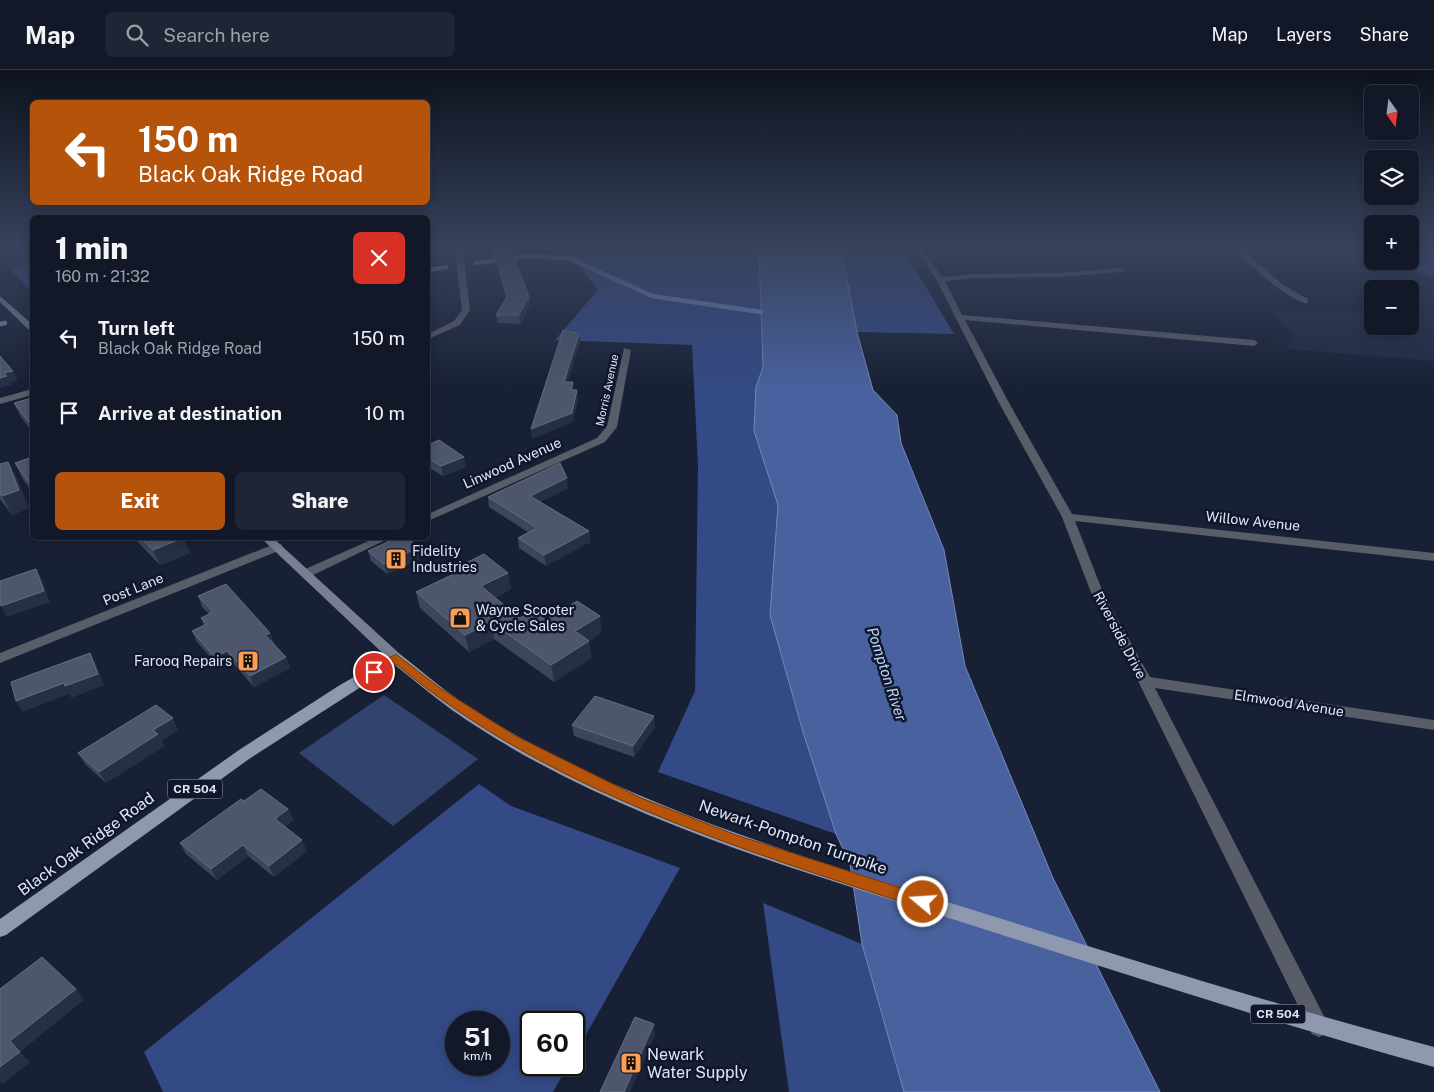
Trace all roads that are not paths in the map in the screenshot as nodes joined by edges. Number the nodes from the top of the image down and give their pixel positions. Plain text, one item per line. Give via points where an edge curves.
1 (464, 295) edge
2 (949, 295) edge
3 (1294, 295) edge
4 (0, 298) edge
5 (1305, 301) dead end
6 (961, 317) junction
7 (30, 326) edge
8 (430, 336) edge
9 (1254, 343) dead end
10 (627, 350) dead end
11 (30, 393) edge
12 (0, 401) edge
13 (608, 434) joint
14 (430, 517) edge
15 (1068, 517) junction
16 (269, 540) edge
17 (380, 540) edge
18 (277, 547) junction
19 (1434, 558) edge
20 (306, 574) junction
21 (0, 658) edge
22 (396, 658) junction
23 (1145, 681) junction
24 (1434, 725) edge
25 (0, 929) edge
26 (1319, 1027) junction
27 (1434, 1058) edge

1 - 8 street via 466,310 457,323
2 - 6 street, Riverside Drive
3 - 5 street
4 - 7 main road
6 - 9 street
6 - 15 street, Riverside Drive via 1003,401
10 - 13 street, Morris Avenue
11 - 12 street
13 - 14 street, Linwood Avenue via 602,440
15 - 19 street, Willow Avenue
15 - 23 street, Riverside Drive via 1098,595
16 - 18 main road, Newark-Pompton Turnpike
17 - 20 street
18 - 20 main road, Newark-Pompton Turnpike
18 - 21 street, Post Lane
20 - 22 main road, Newark-Pompton Turnpike
22 - 25 main road, Black Oak Ridge Road / CR 504 via 210,778
22 - 26 main road, Newark-Pompton Turnpike / CR 504 via 467,713 509,739 636,802 813,867
23 - 24 street, Elmwood Avenue
23 - 26 street, Riverside Drive
26 - 27 main road, Newark-Pompton Turnpike / CR 504

